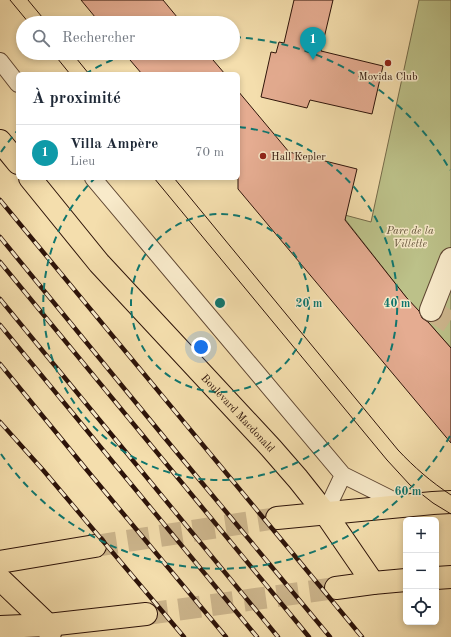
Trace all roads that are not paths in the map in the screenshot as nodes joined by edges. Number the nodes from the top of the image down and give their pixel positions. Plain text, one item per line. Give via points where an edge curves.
1 (0, 61) edge
2 (16, 81) edge
3 (0, 142) edge
4 (16, 161) edge
5 (32, 180) edge
6 (95, 180) edge
7 (451, 259) edge
8 (431, 310) dead end
9 (344, 475) junction
10 (451, 502) edge
11 (405, 506) junction
12 (325, 514) junction
13 (277, 518) tunnel mouth
14 (95, 546) tunnel mouth
15 (0, 562) edge
16 (451, 577) edge
17 (439, 578) edge
18 (0, 579) edge
19 (403, 580) edge
20 (373, 582) junction
21 (336, 588) tunnel mouth
22 (146, 614) tunnel mouth
23 (0, 627) edge
24 (49, 631) edge

1 - 2 lane
3 - 4 main road
5 - 12 main road, Boulevard Macdonald via 99,262 271,448
6 - 9 lane
7 - 8 street
9 - 11 lane
9 - 12 lane
10 - 11 main road
11 - 12 main road
12 - 13 main road
12 - 20 main road, Boulevard Macdonald
14 - 15 main road
16 - 17 main road
18 - 24 main road
19 - 20 main road
20 - 21 main road
22 - 24 main road
23 - 24 main road

